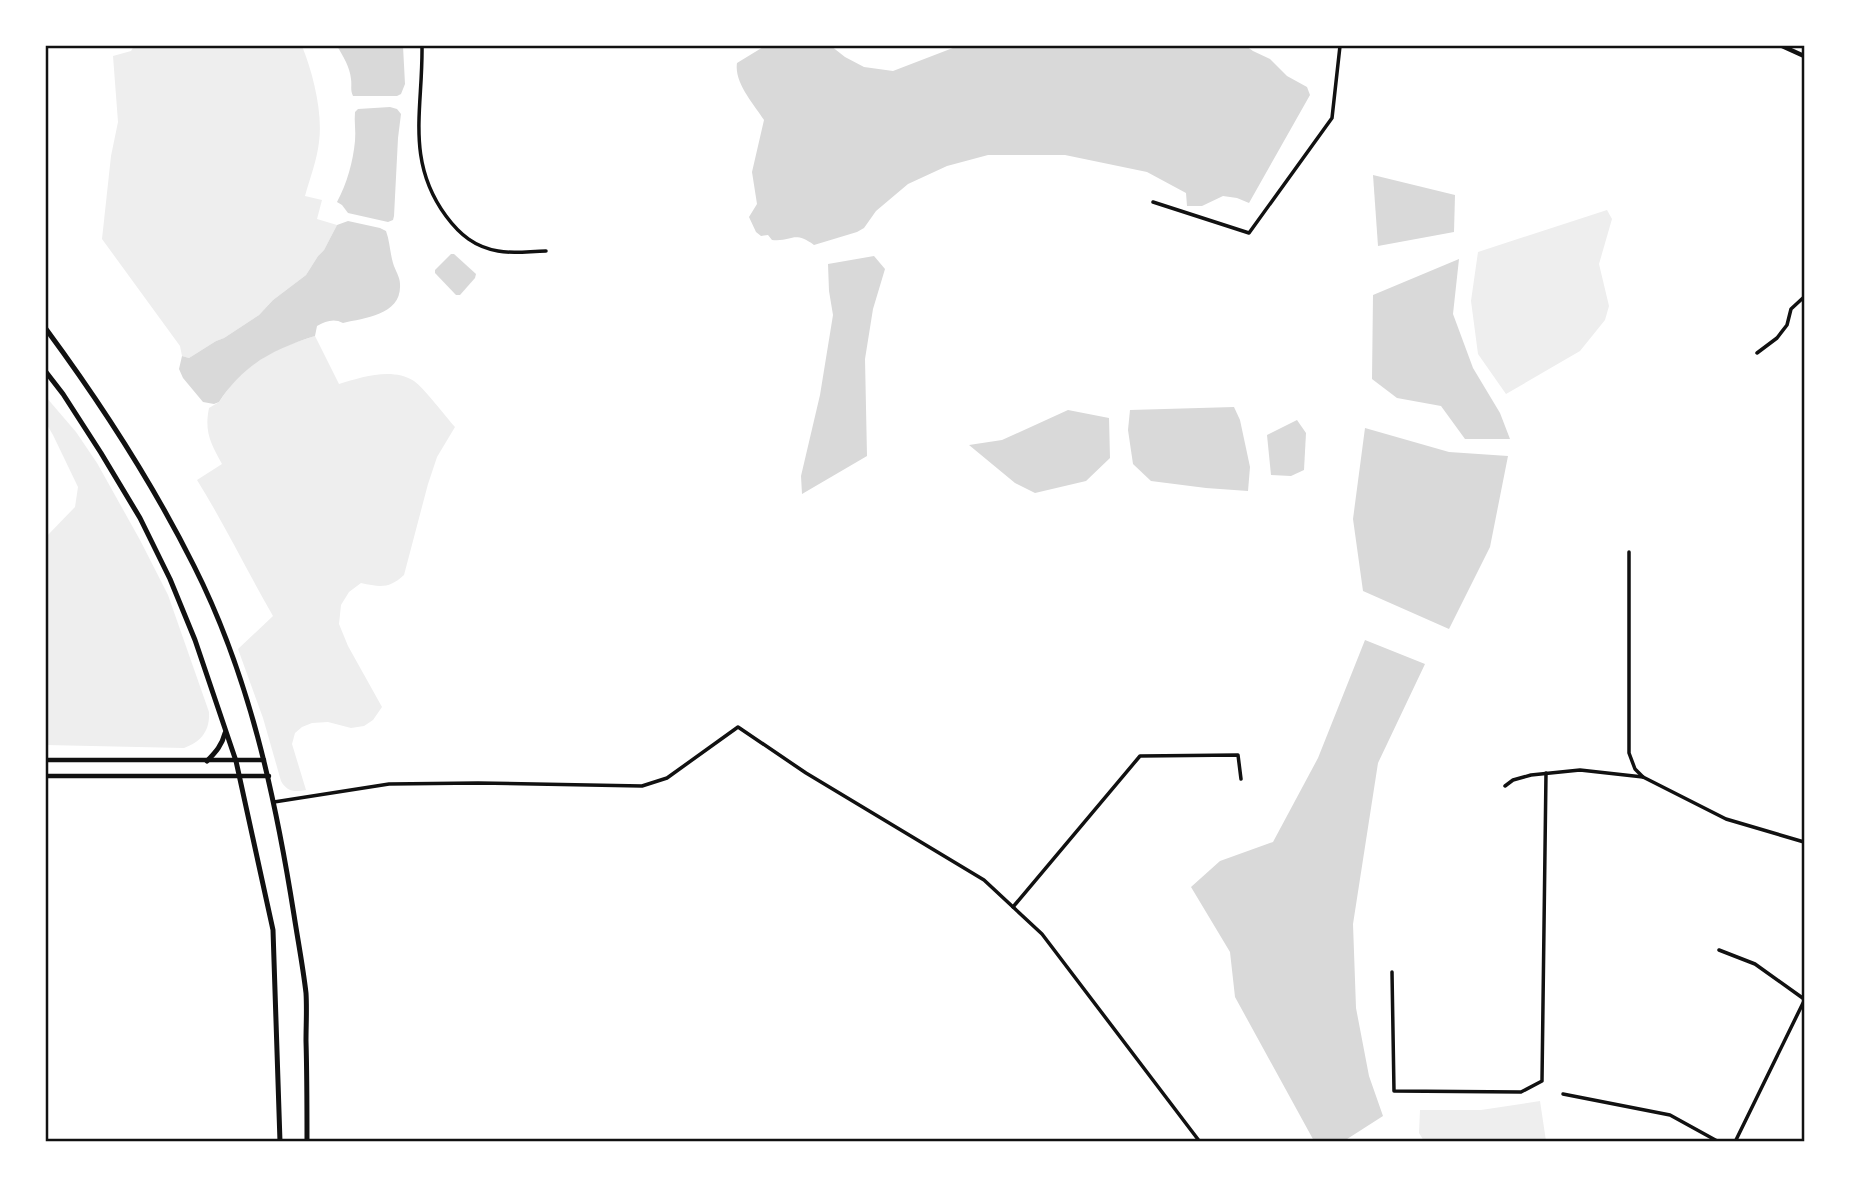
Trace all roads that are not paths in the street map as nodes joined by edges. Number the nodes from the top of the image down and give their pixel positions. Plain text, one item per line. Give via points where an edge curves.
1 (422, 46) edge
2 (1340, 46) edge
3 (1783, 46) edge
4 (1804, 56) edge
5 (1153, 202) dead end
6 (546, 251) dead end
7 (1804, 297) edge
8 (46, 328) edge
9 (1757, 353) dead end
10 (46, 372) edge
11 (1629, 552) dead end
12 (226, 729) junction
13 (46, 760) edge
14 (264, 760) junction
15 (206, 761) junction
16 (236, 761) junction
17 (1546, 773) junction
18 (269, 775) junction
19 (46, 776) edge
20 (241, 776) junction
21 (1643, 777) junction
22 (1241, 779) dead end
23 (1505, 786) dead end
24 (274, 802) junction
25 (1804, 842) edge
26 (1013, 908) junction
27 (1719, 950) dead end
28 (1392, 972) dead end
29 (1804, 1000) edge
30 (1563, 1094) dead end
31 (280, 1142) edge
32 (307, 1142) edge
33 (1200, 1142) edge
34 (1719, 1142) edge
35 (1735, 1142) edge

1 - 6 street via 418,143 428,187 438,204 472,243 499,251
2 - 5 street via 1332,118 1249,233
3 - 4 street
7 - 9 street via 1791,309 1777,338
8 - 14 main road via 122,436 195,568 247,699
10 - 12 main road via 140,518 170,579
11 - 21 street via 1629,753
12 - 15 main road via 217,752
12 - 16 main road
13 - 15 street
14 - 16 street
14 - 18 main road
15 - 16 street
16 - 20 main road
17 - 21 street via 1580,770
17 - 23 street
17 - 28 street via 1542,1081 1521,1092 1394,1091
18 - 20 street
18 - 24 main road
19 - 20 street
20 - 31 main road via 272,930
21 - 25 street via 1726,819
22 - 26 street via 1238,755 1140,756
24 - 26 street via 389,785 642,786 667,778 738,727 984,880
24 - 32 main road via 306,995
26 - 33 street via 1042,934
27 - 29 street via 1755,964
29 - 35 street
30 - 34 street via 1670,1115

